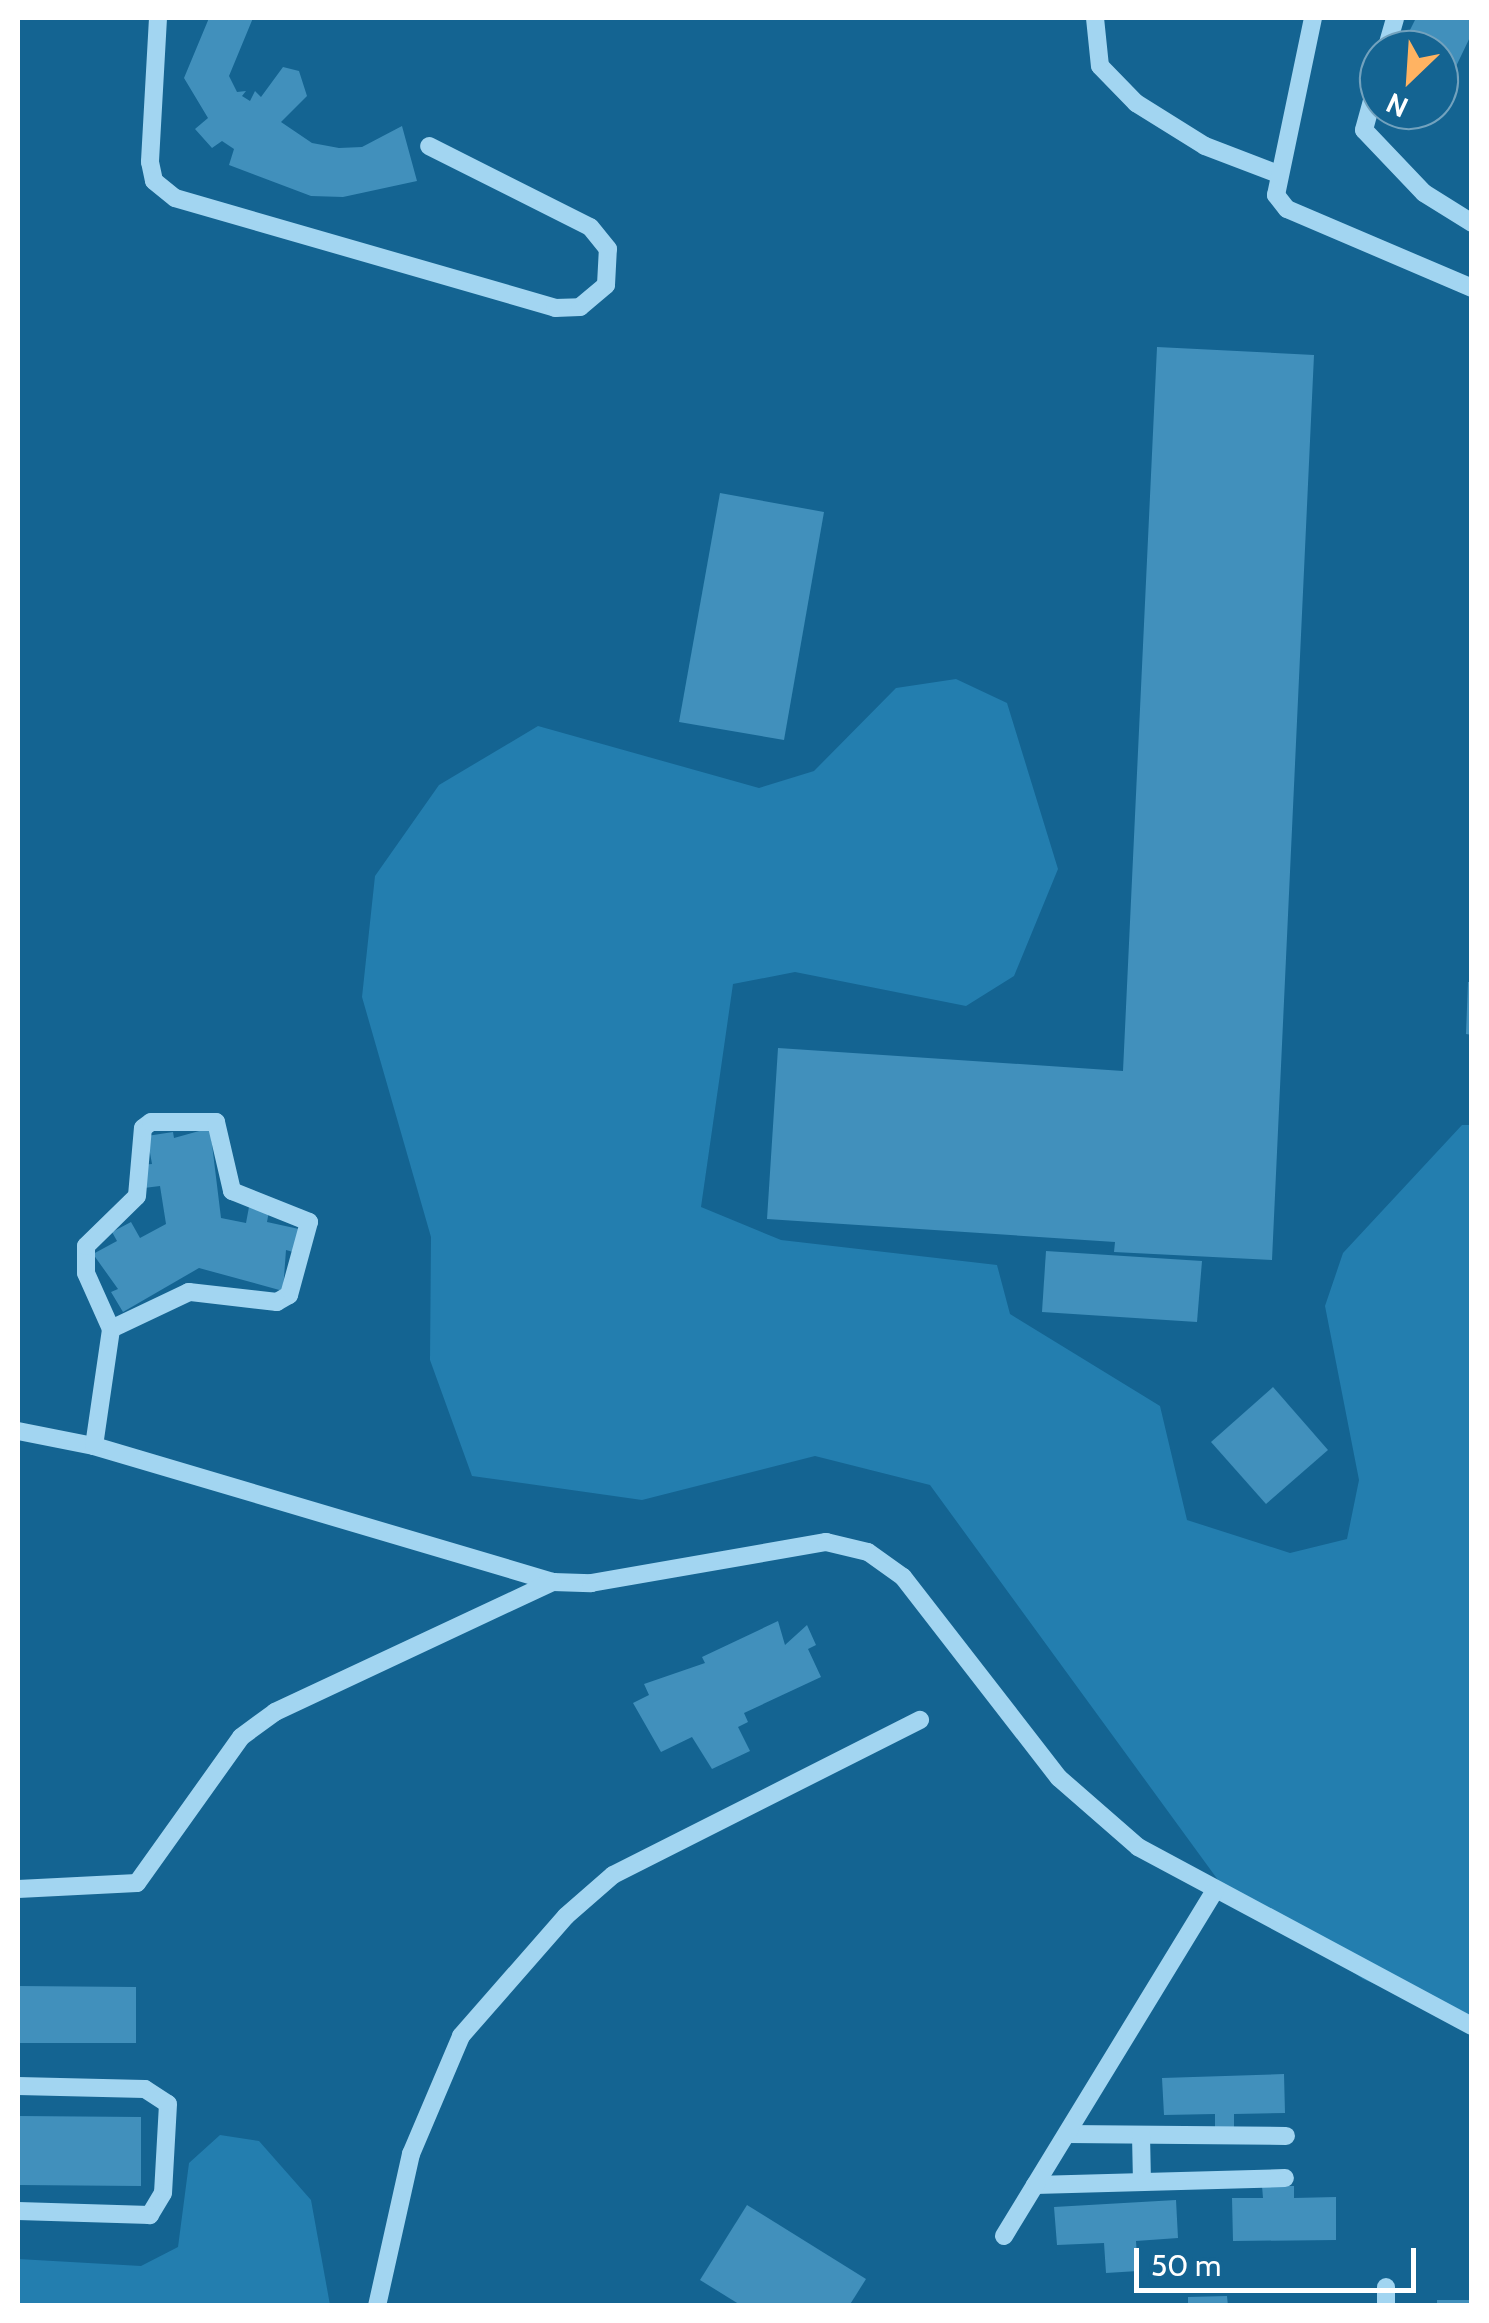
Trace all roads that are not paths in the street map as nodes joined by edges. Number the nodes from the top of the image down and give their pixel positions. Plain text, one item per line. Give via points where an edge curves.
1 (158, 18) edge
2 (1094, 18) edge
3 (1313, 18) edge
4 (1364, 130) edge
5 (429, 146) dead end
6 (1278, 174) junction
7 (1469, 215) edge
8 (1472, 288) edge
9 (110, 1329) junction
10 (18, 1432) edge
11 (94, 1446) junction
12 (552, 1582) junction
13 (920, 1720) dead end
14 (18, 1889) edge
15 (1215, 1891) junction
16 (1472, 2026) edge
17 (18, 2086) edge
18 (1067, 2134) junction
19 (1141, 2135) junction
20 (1286, 2136) dead end
21 (1285, 2178) dead end
22 (1142, 2182) junction
23 (1035, 2186) junction
24 (18, 2211) edge
25 (1004, 2236) dead end
26 (378, 2306) edge

1 - 5 street via 150,162 154,181 175,198 555,308 580,307 606,285 608,249 590,227
2 - 6 street via 1100,66 1136,103 1205,146
3 - 6 street
4 - 7 street via 1386,160
6 - 8 street via 1276,196 1288,209
9 - 9 street via 83,1256 137,1196 143,1128 151,1122 216,1122 238,1198 309,1222 289,1295 278,1302 210,1290 175,1294
9 - 11 street
10 - 11 street
11 - 12 street
12 - 14 street via 275,1712 241,1737 137,1883
12 - 15 street via 591,1583 826,1542 868,1552 903,1577 1058,1778 1138,1848
13 - 26 street via 613,1875 566,1916 461,2036 411,2154
15 - 16 street
15 - 18 street
17 - 24 street via 145,2089 168,2104 164,2193 150,2215
18 - 19 street
18 - 23 street
19 - 20 street
19 - 22 street
21 - 22 street
22 - 23 street
23 - 25 street

